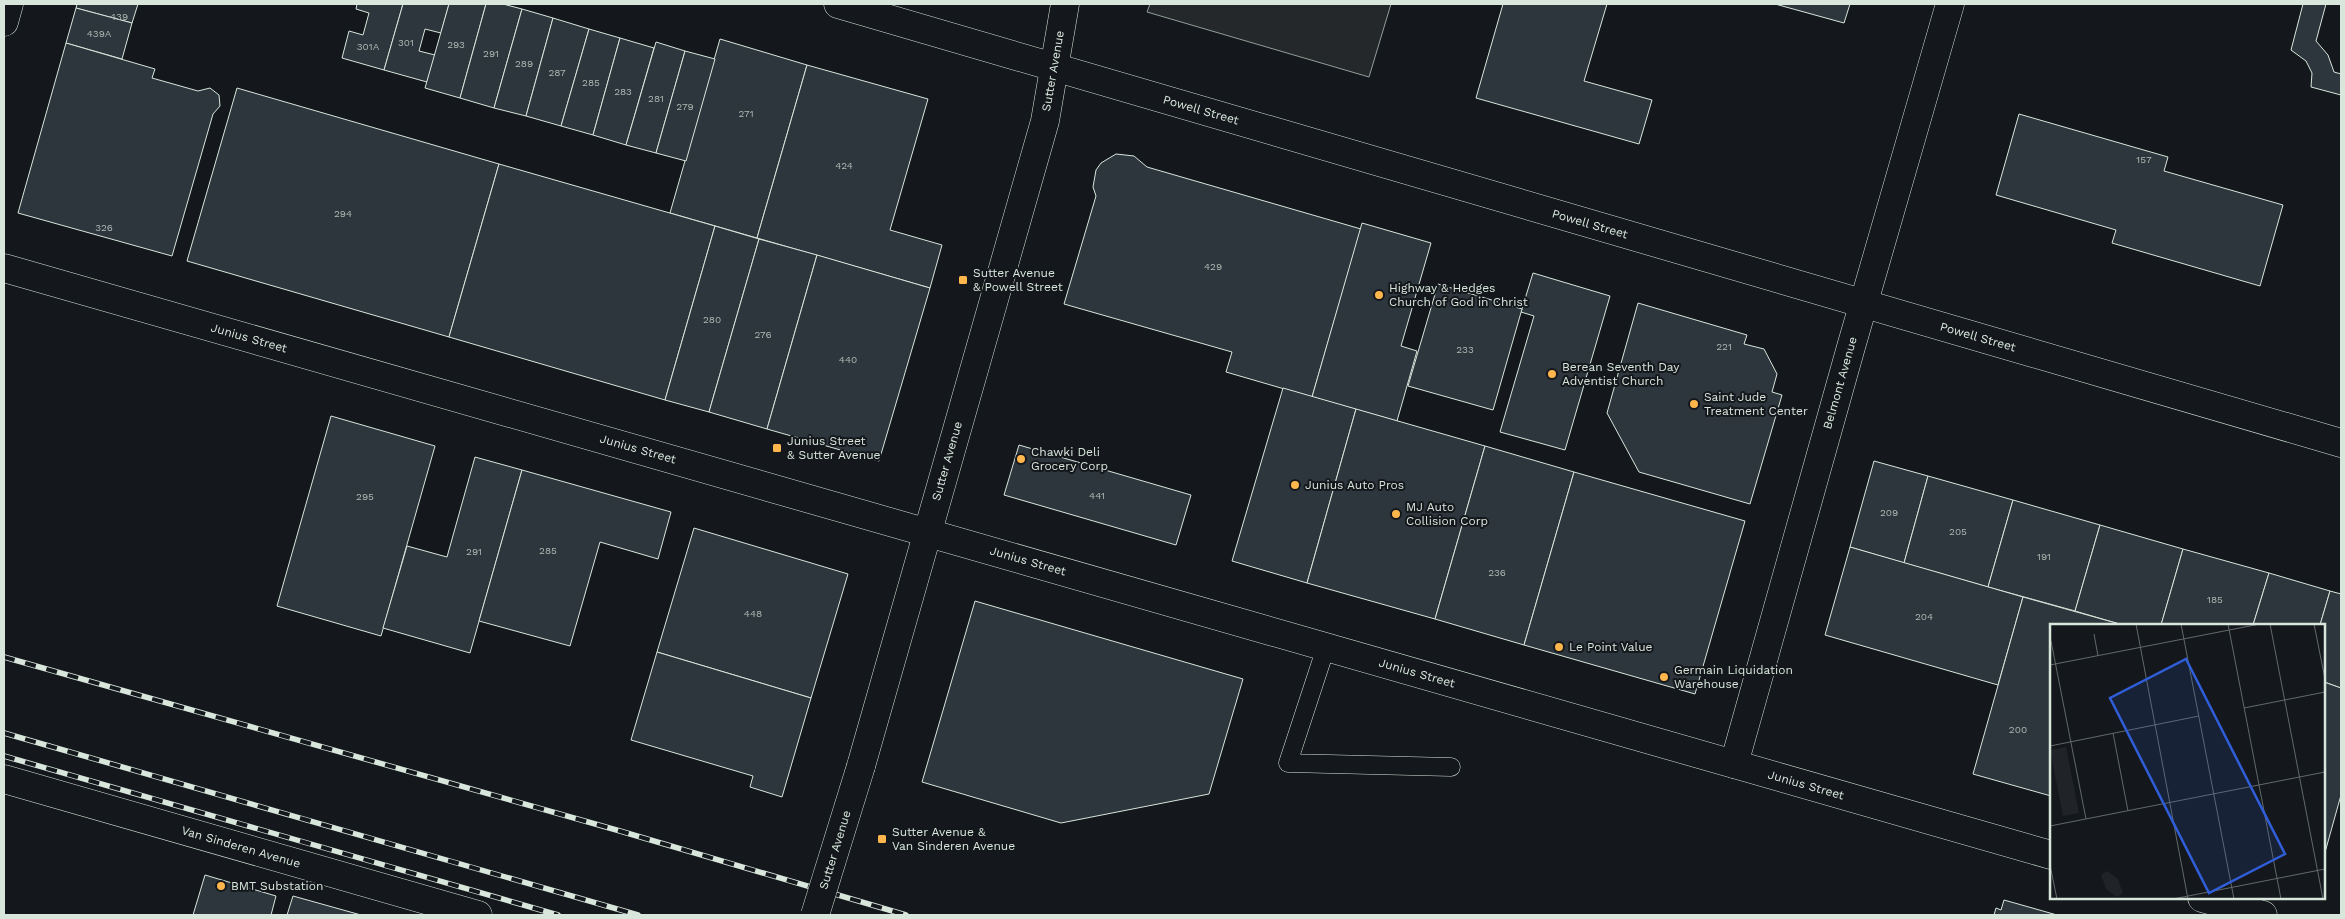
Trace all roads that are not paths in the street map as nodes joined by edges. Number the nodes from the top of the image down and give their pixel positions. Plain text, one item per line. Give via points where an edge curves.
1 (9, 4) edge
2 (838, 4) edge
3 (1065, 4) edge
4 (1950, 4) edge
5 (4, 22) edge
6 (1054, 66) junction
7 (4, 268) edge
8 (1863, 304) junction
9 (2341, 443) edge
10 (927, 532) junction
11 (1326, 646) junction
12 (1734, 764) junction
13 (1451, 767) dead end
14 (4, 780) edge
15 (2050, 855) edge
16 (2206, 899) edge
17 (478, 915) edge
18 (815, 915) edge
19 (2263, 915) edge

1 - 5 street
2 - 6 street, Powell Street
3 - 6 street, Sutter Avenue
4 - 8 street, Belmont Avenue
6 - 8 street, Powell Street
6 - 10 street, Sutter Avenue via 1045,121
7 - 10 street, Junius Street
8 - 9 street, Powell Street
8 - 12 street, Belmont Avenue
10 - 11 street, Junius Street
10 - 18 street, Sutter Avenue, bridge
11 - 12 street, Junius Street
11 - 13 lane via 1288,763
12 - 15 street, Junius Street
14 - 17 street, Van Sinderen Avenue
16 - 19 street

